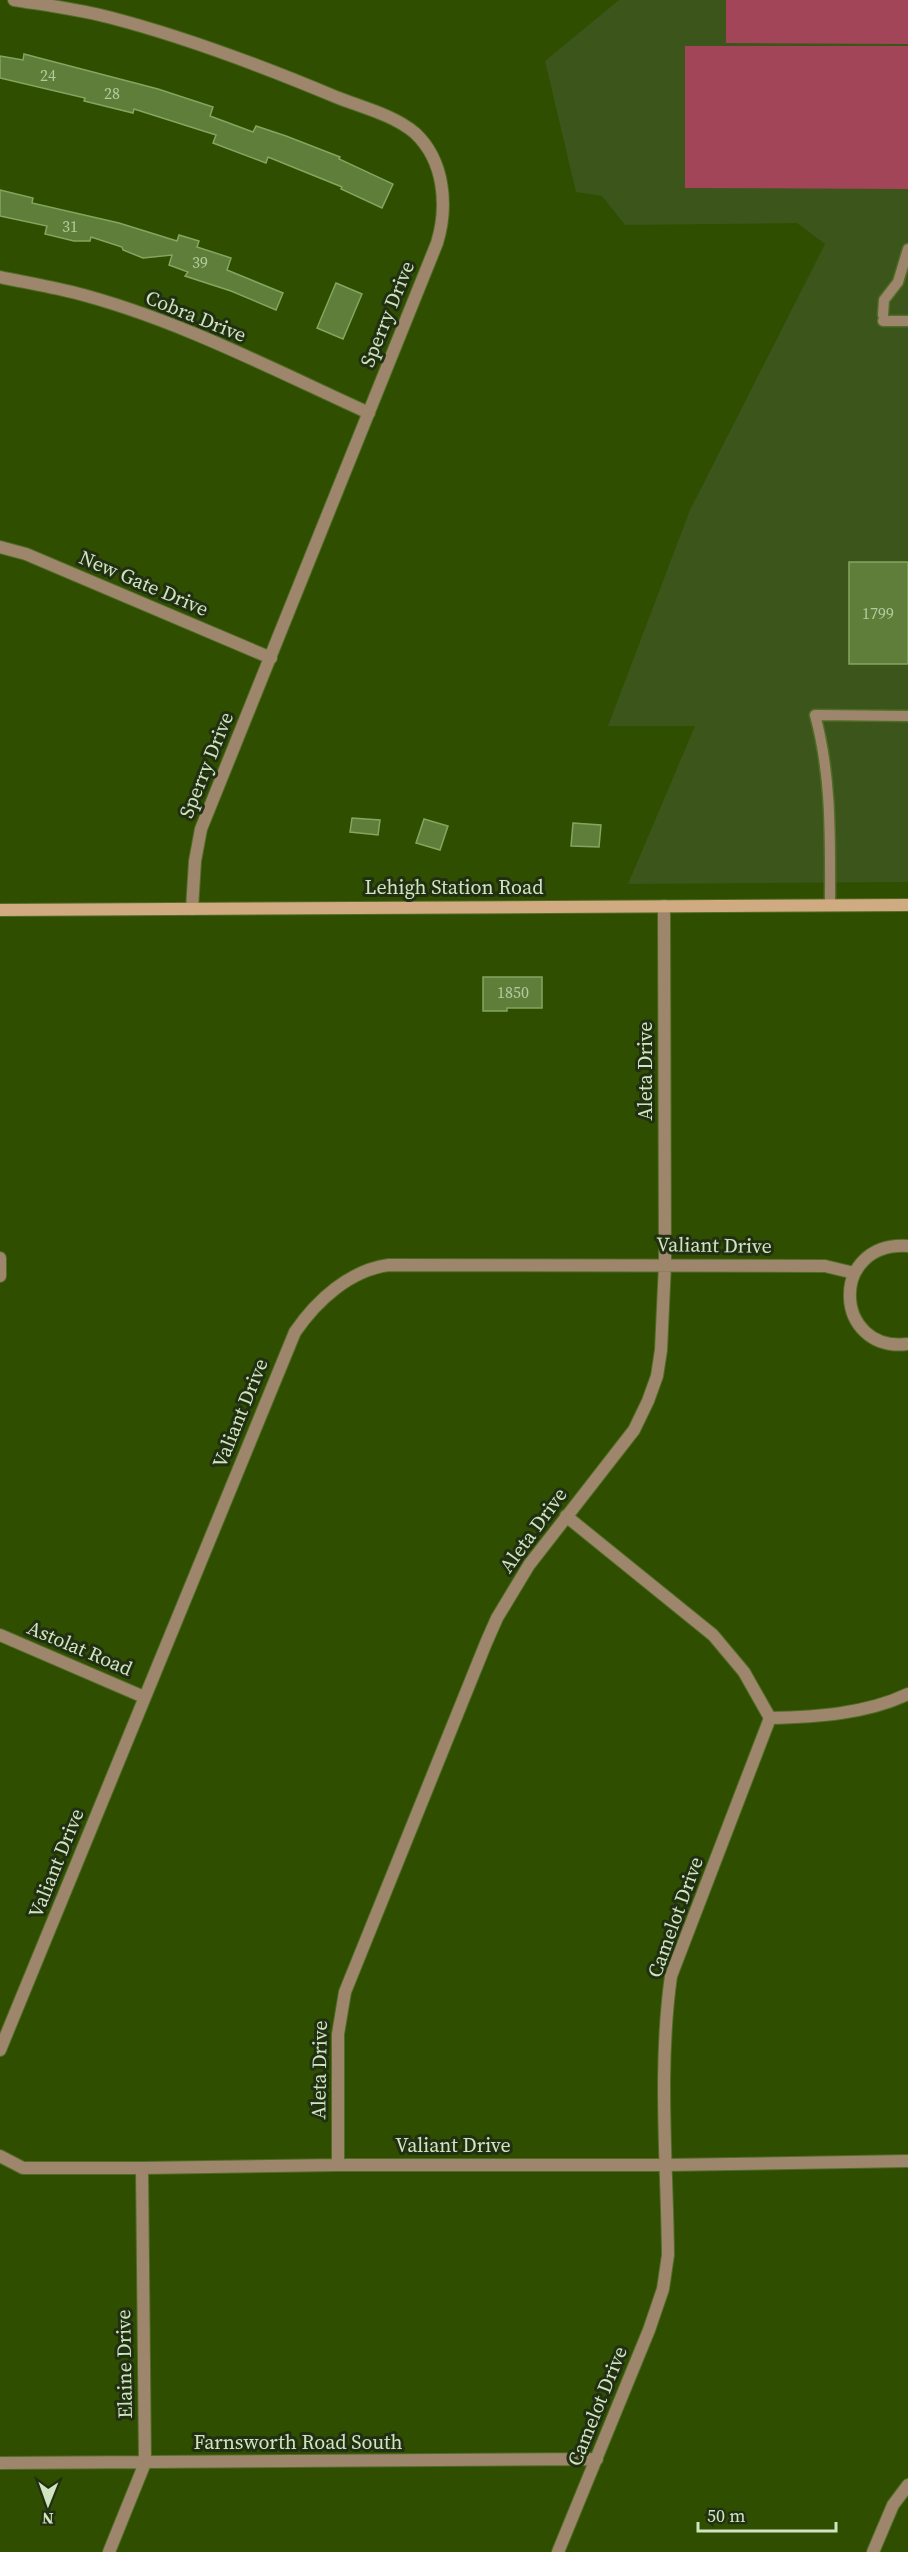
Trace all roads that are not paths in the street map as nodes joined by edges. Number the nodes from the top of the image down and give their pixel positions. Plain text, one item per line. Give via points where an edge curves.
1 (14, 0) edge
2 (908, 249) edge
3 (0, 277) edge
4 (908, 321) edge
5 (369, 413) junction
6 (0, 547) edge
7 (271, 658) junction
8 (908, 716) edge
9 (830, 905) junction
10 (908, 905) edge
11 (664, 906) junction
12 (192, 909) junction
13 (0, 910) edge
14 (908, 1246) edge
15 (0, 1258) edge
16 (665, 1264) junction
17 (854, 1273) junction
18 (0, 1276) edge
19 (908, 1344) edge
20 (566, 1516) junction
21 (0, 1635) edge
22 (908, 1694) edge
23 (144, 1696) junction
24 (771, 1719) junction
25 (0, 2050) edge
26 (0, 2156) edge
27 (908, 2162) edge
28 (338, 2164) junction
29 (667, 2165) junction
30 (142, 2169) junction
31 (597, 2459) junction
32 (0, 2463) edge
33 (145, 2463) junction
34 (908, 2485) edge
35 (109, 2552) edge
36 (558, 2552) edge
37 (873, 2552) edge

1 - 5 street, Sperry Drive via 106,16 176,37 272,70 389,118 416,134 435,163 440,180 442,226
2 - 4 lane via 898,282 884,300 883,318
3 - 5 street, Cobra Drive via 72,292 134,311
5 - 7 street, Sperry Drive
6 - 7 street, New Gate Drive via 26,554
7 - 12 street, Sperry Drive via 201,829
8 - 9 lane via 815,715 823,742 829,792
9 - 10 main road, Lehigh Station Road
9 - 11 main road, Lehigh Station Road
11 - 12 main road, Lehigh Station Road
11 - 16 street, Aleta Drive
12 - 13 main road, Lehigh Station Road
14 - 17 street via 877,1250
15 - 18 street
16 - 17 street, Valiant Drive via 825,1266
16 - 20 street, Aleta Drive via 661,1350 648,1401 634,1430
16 - 23 street, Valiant Drive via 389,1265 352,1278 327,1295 295,1332
17 - 19 street via 850,1297 856,1321 881,1342
20 - 24 street via 713,1635 744,1672
20 - 28 street, Aleta Drive via 529,1565 497,1618 345,1992 338,2034
21 - 23 street, Astolat Road
22 - 24 street via 858,1710
23 - 25 street, Valiant Drive
24 - 29 street, Camelot Drive via 671,1976 664,2047
26 - 30 street, Valiant Drive via 23,2168
27 - 29 street, Valiant Drive
28 - 29 street, Valiant Drive
28 - 30 street, Valiant Drive
29 - 31 street, Camelot Drive via 668,2255 663,2289
30 - 33 street, Elaine Drive
31 - 33 street, Farnsworth Road South
31 - 36 street, Camelot Drive
32 - 33 street, Farnsworth Road South
33 - 35 street, Elaine Drive
34 - 37 street via 893,2505

